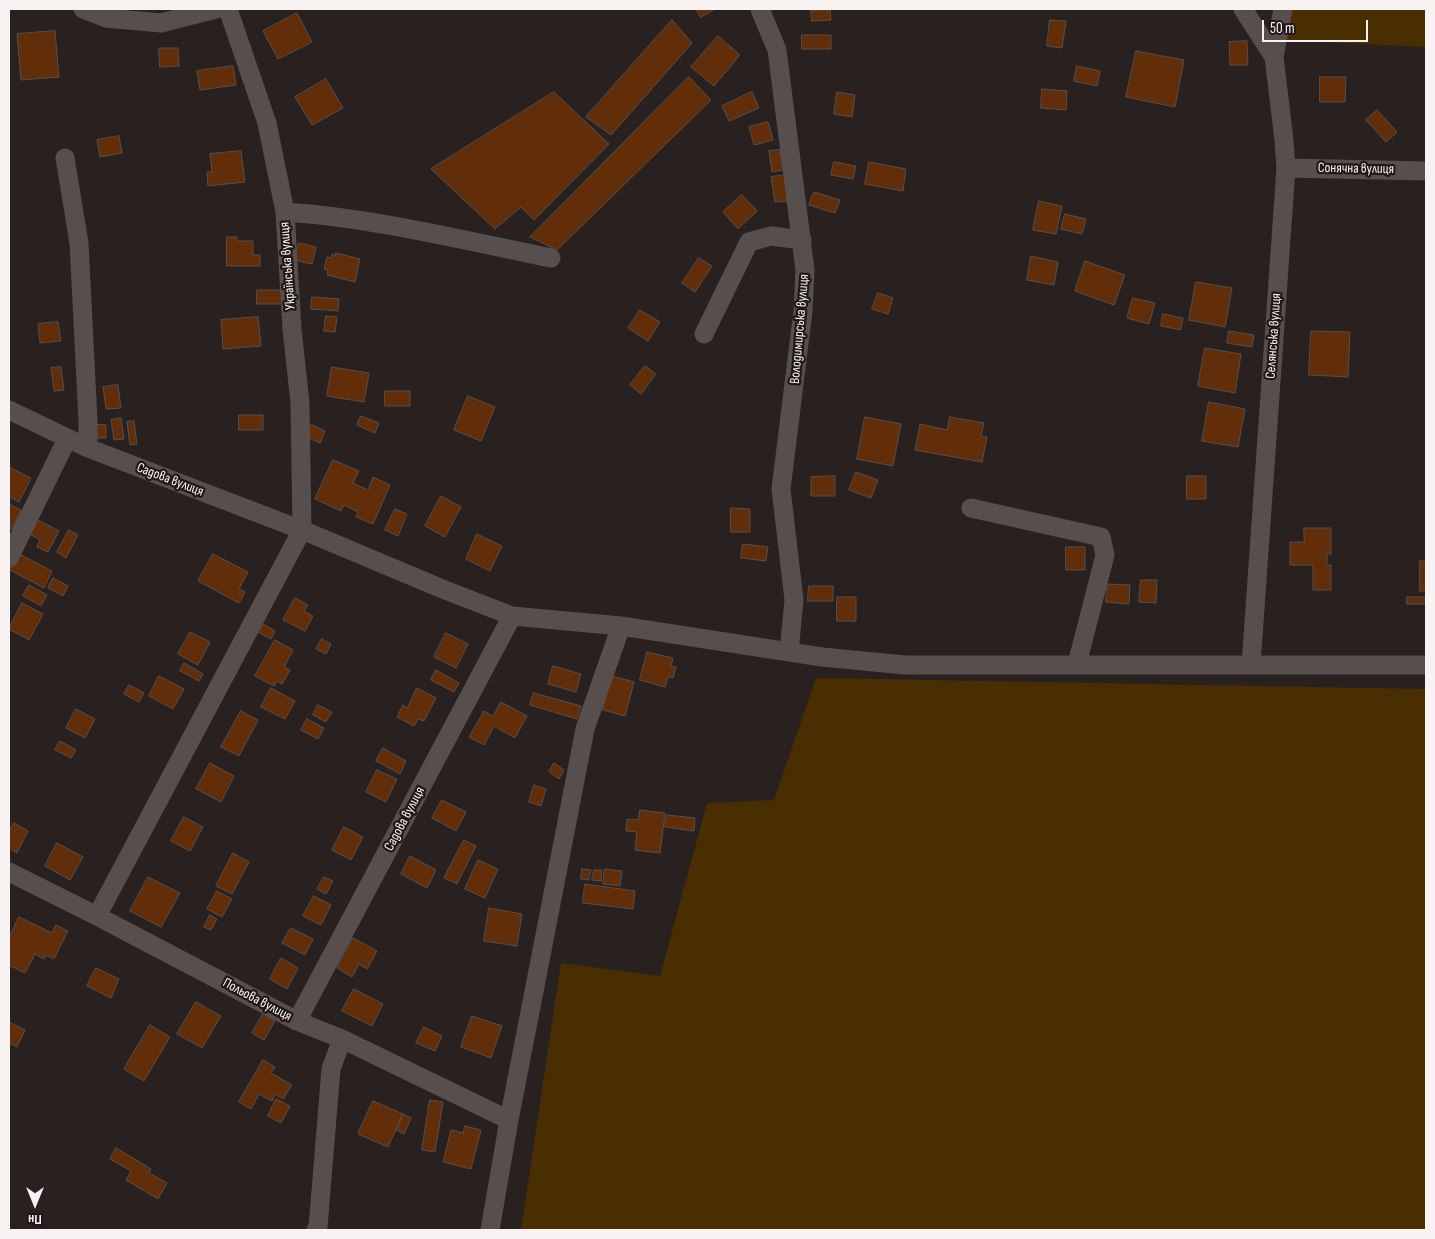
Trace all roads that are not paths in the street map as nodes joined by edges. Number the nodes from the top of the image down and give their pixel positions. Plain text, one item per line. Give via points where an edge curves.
1 (83, 9) edge
2 (216, 9) edge
3 (228, 9) edge
4 (760, 9) edge
5 (1243, 9) edge
6 (1283, 9) edge
7 (1274, 57) junction
8 (65, 158) dead end
9 (1286, 168) junction
10 (1426, 171) edge
11 (285, 212) junction
12 (802, 240) junction
13 (551, 258) dead end
14 (704, 334) dead end
15 (9, 410) edge
16 (67, 439) junction
17 (88, 448) junction
18 (971, 508) dead end
19 (302, 530) junction
20 (9, 558) edge
21 (512, 616) junction
22 (621, 626) junction
23 (789, 652) junction
24 (1078, 664) junction
25 (1251, 664) junction
26 (1426, 665) edge
27 (9, 872) edge
28 (97, 916) junction
29 (297, 1021) junction
30 (342, 1039) junction
31 (509, 1120) junction
32 (316, 1230) edge
33 (490, 1230) edge

1 - 2 street via 106,18 161,23
3 - 11 street, Українська вулиця via 267,122
4 - 12 street, Володимирська вулиця via 777,50
5 - 7 street
6 - 7 street, Селянська вулиця
7 - 9 street, Селянська вулиця
8 - 17 street via 79,243
9 - 10 street, Сонячна вулиця
9 - 25 street, Селянська вулиця
11 - 13 street via 390,226
11 - 19 street, Українська вулиця via 300,403
12 - 14 street via 771,236 749,242
12 - 23 street, Володимирська вулиця via 805,270 803,311 782,489 794,600
15 - 16 street, Садова вулиця
16 - 17 street, Садова вулиця
16 - 20 street
17 - 19 street, Садова вулиця
18 - 24 street via 1101,536 1104,555
19 - 21 street, Садова вулиця
19 - 28 street
21 - 22 street, Садова вулиця
21 - 29 street, Садова вулиця
22 - 23 street, Садова вулиця
22 - 31 street via 585,728
23 - 24 street, Садова вулиця via 822,658 905,664
24 - 25 street, Садова вулиця
25 - 26 street, Садова вулиця
27 - 28 street, Польова вулиця
28 - 29 street, Польова вулиця
29 - 30 street, Польова вулиця
30 - 31 street, Польова вулиця
30 - 32 street via 331,1069
31 - 33 street

